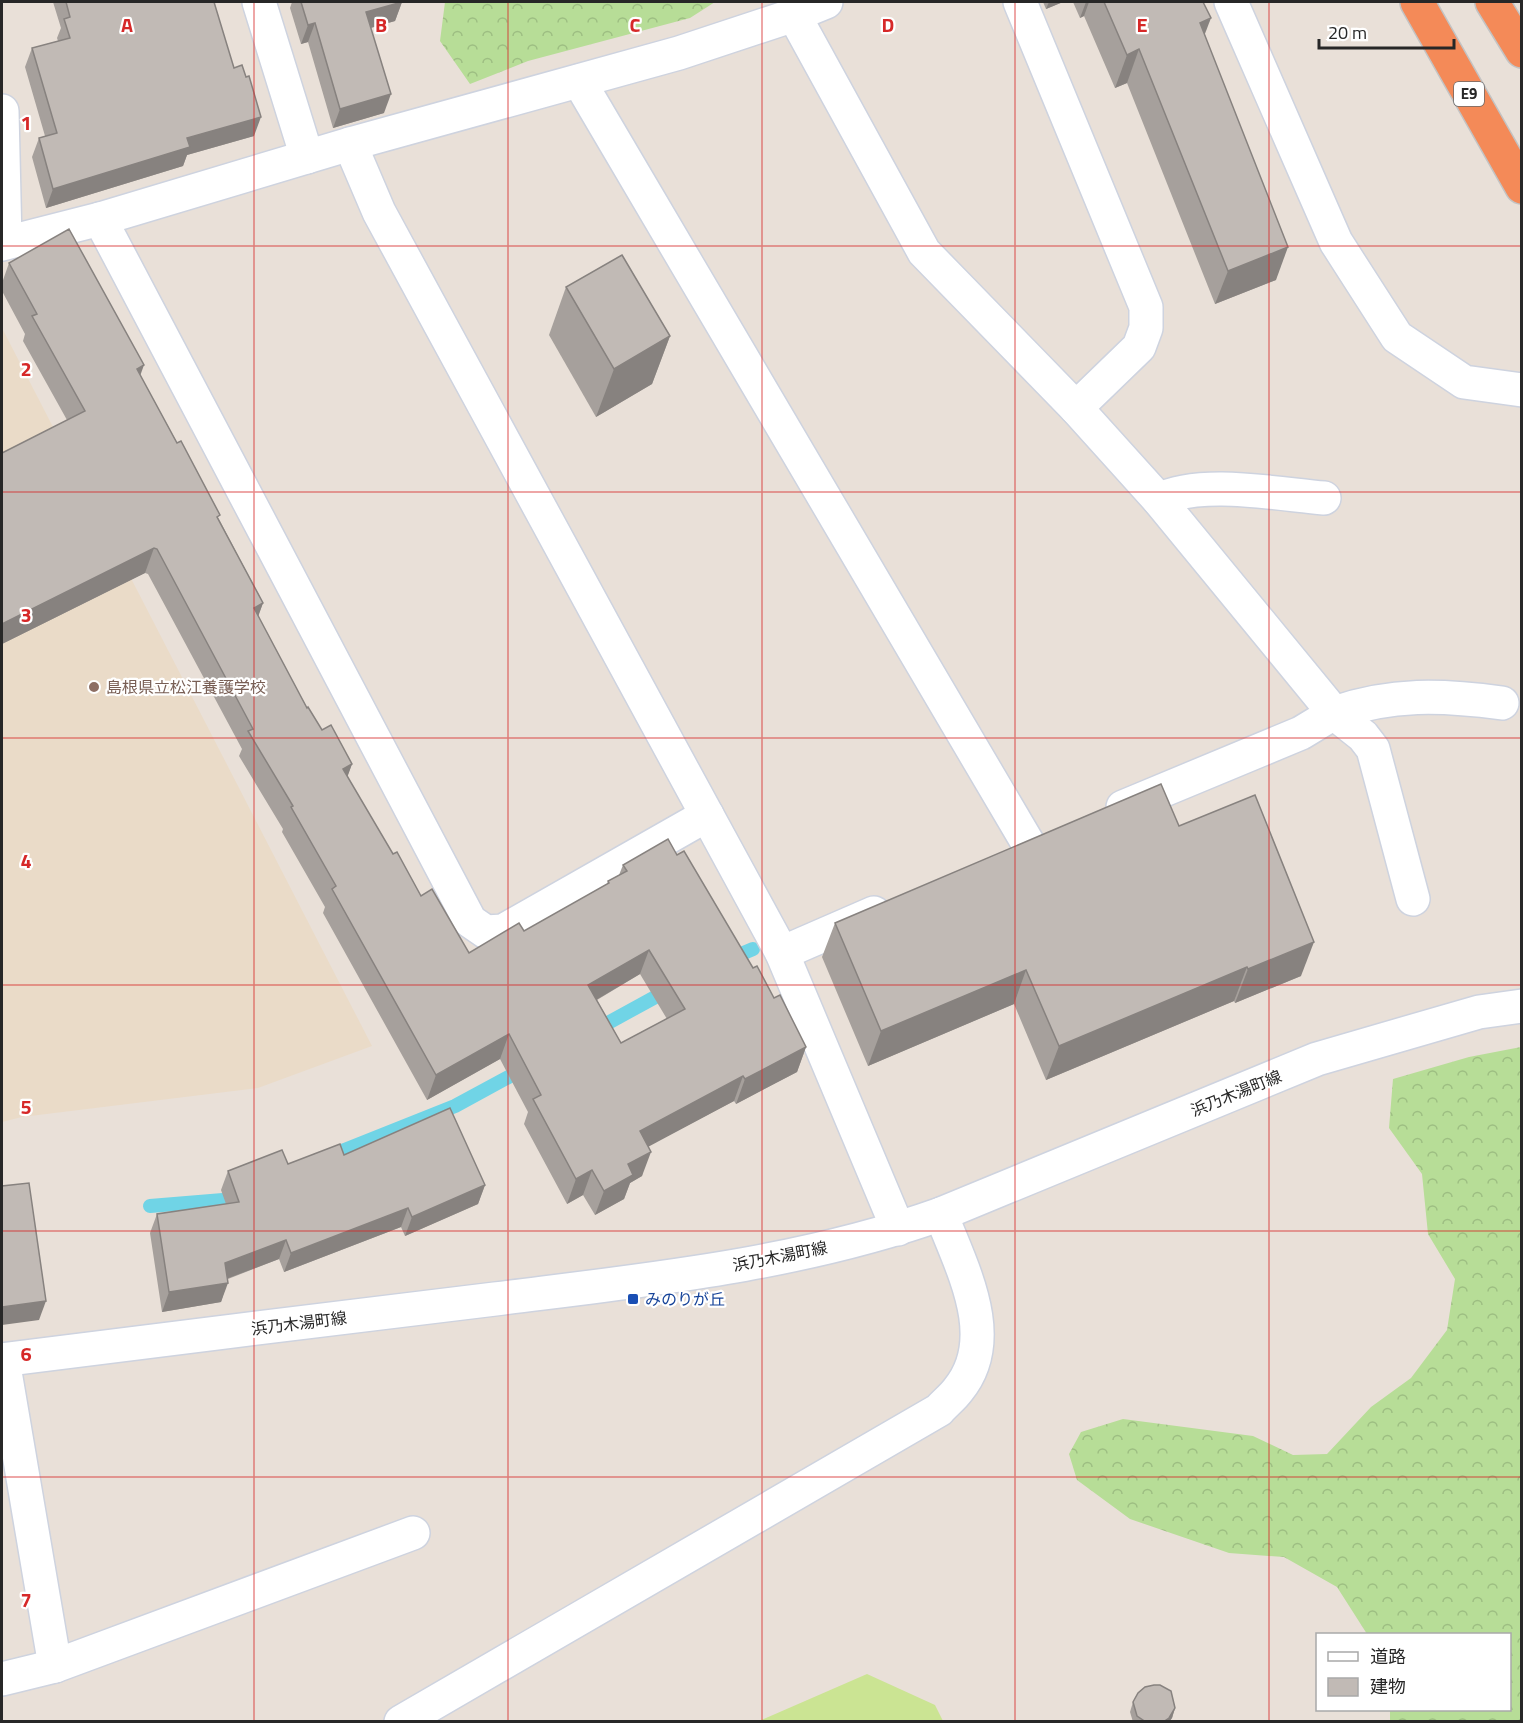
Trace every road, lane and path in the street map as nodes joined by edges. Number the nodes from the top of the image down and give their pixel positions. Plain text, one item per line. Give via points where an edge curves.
1 (259, 2) edge
2 (826, 2) edge
3 (1020, 2) edge
4 (1231, 2) edge
5 (1417, 2) edge
6 (1492, 2) edge
7 (794, 15) junction
8 (1521, 51) edge
9 (579, 81) junction
10 (2, 111) edge
11 (350, 144) junction
12 (307, 157) junction
13 (1521, 188) edge
14 (100, 219) junction
15 (3, 243) edge
16 (1521, 390) edge
17 (1076, 408) junction
18 (1324, 498) dead end
19 (1159, 500) junction
20 (1502, 703) dead end
21 (1334, 713) junction
22 (706, 815) junction
23 (1095, 818) edge
24 (997, 859) edge
25 (1413, 899) dead end
26 (900, 901) edge
27 (782, 952) junction
28 (1521, 1006) edge
29 (941, 1214) junction
30 (898, 1229) junction
31 (2, 1360) edge
32 (413, 1533) dead end
33 (55, 1666) junction
34 (2, 1679) edge
35 (401, 1722) edge

1 - 12 street
2 - 7 street
3 - 17 street via 1146,307 1146,328 1139,347
4 - 16 street via 1336,242 1397,337 1464,382
5 - 13 highway, E9
6 - 8 highway
7 - 9 street
7 - 17 street via 924,252
9 - 11 street
9 - 24 street via 1040,841
10 - 15 street
11 - 12 street
11 - 22 street via 384,223
12 - 14 street
14 - 15 street
14 - 22 street via 470,921 486,932 503,931
17 - 19 street
18 - 19 street via 1215,489 1182,491
19 - 21 street
20 - 21 street via 1453,696 1405,697 1362,703
21 - 23 street via 1301,733
21 - 25 street via 1364,736 1372,749
22 - 27 street
26 - 27 street
27 - 30 street
28 - 29 street, 浜乃木湯町線 via 1479,1012 1317,1059
29 - 30 street, 浜乃木湯町線
29 - 35 street via 973,1299 977,1325 976,1351 969,1371 959,1389 939,1410
30 - 31 street, 浜乃木湯町線 via 780,1259 616,1284
31 - 33 street
32 - 33 street
33 - 34 street

